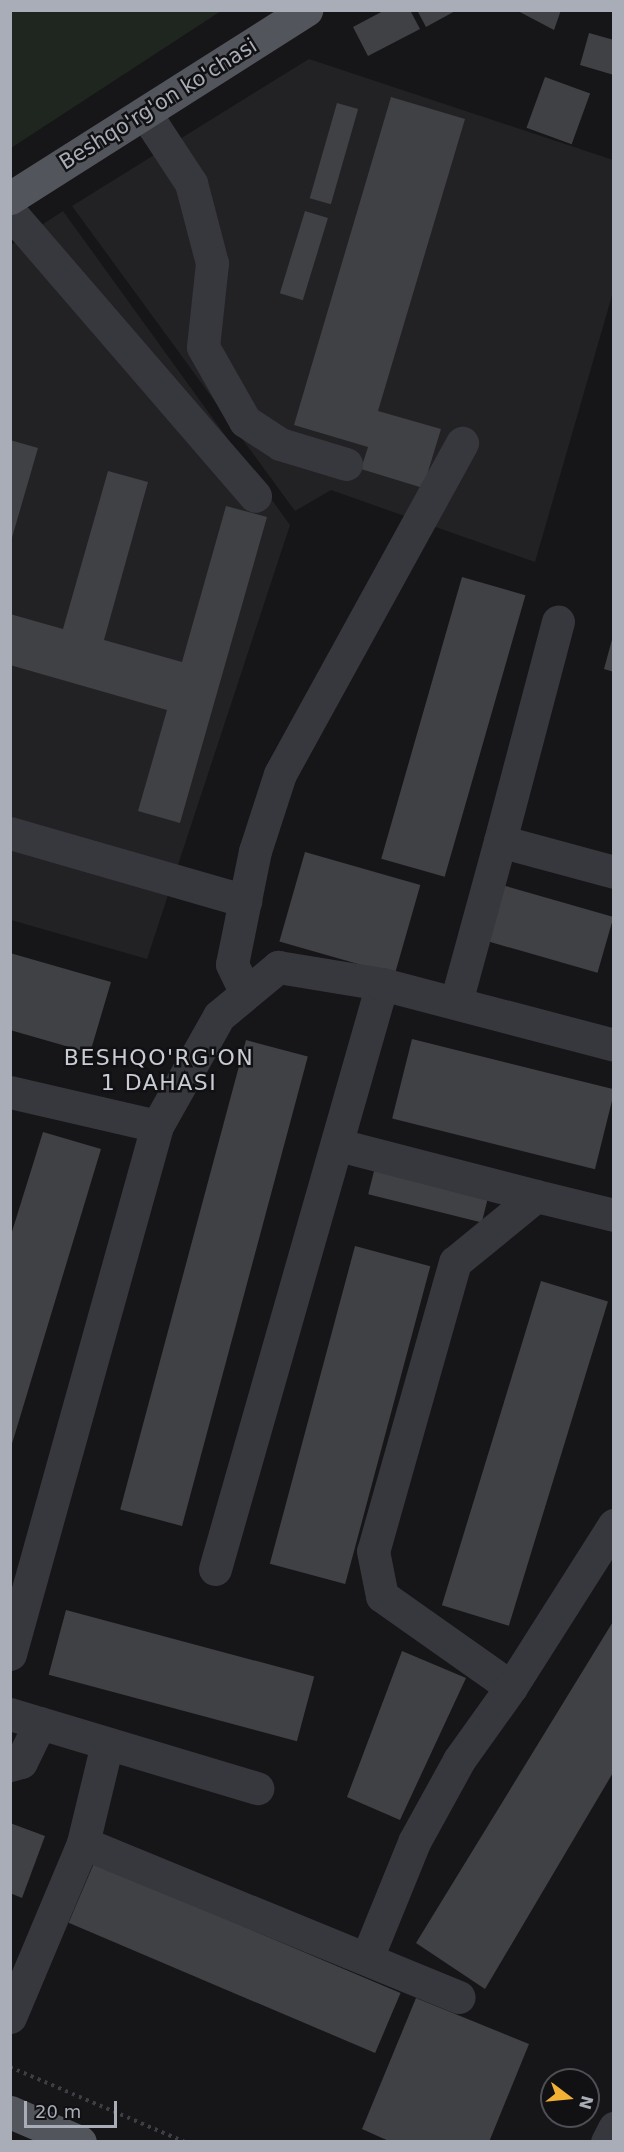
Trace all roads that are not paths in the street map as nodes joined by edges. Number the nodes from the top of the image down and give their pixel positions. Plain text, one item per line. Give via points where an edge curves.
1 (306, 10) edge
2 (145, 113) junction
3 (10, 198) edge
4 (10, 212) edge
5 (462, 443) dead end
6 (346, 464) dead end
7 (255, 496) dead end
8 (558, 622) dead end
9 (10, 833) edge
10 (500, 841) junction
11 (614, 872) edge
12 (245, 901) junction
13 (382, 984) junction
14 (246, 993) junction
15 (456, 1002) junction
16 (614, 1045) edge
17 (10, 1092) edge
18 (158, 1126) junction
19 (339, 1145) junction
20 (536, 1196) junction
21 (614, 1215) edge
22 (614, 1525) edge
23 (215, 1569) dead end
24 (10, 1654) edge
25 (511, 1687) junction
26 (25, 1719) edge
27 (107, 1744) junction
28 (10, 1765) edge
29 (257, 1788) dead end
30 (83, 1843) junction
31 (367, 1959) junction
32 (459, 1997) dead end
33 (10, 2017) edge
34 (10, 2112) edge
35 (614, 2128) edge
36 (80, 2142) edge
37 (607, 2142) edge

1 - 2 main road, Beshqo'rg'on ko'chasi
2 - 3 main road, Beshqo'rg'on ko'chasi
2 - 6 street via 191,183 212,263 203,347 245,421 280,444
4 - 7 street
5 - 12 street via 280,774
8 - 10 street
9 - 12 street
10 - 11 street
10 - 15 street
12 - 14 street via 232,964
13 - 14 street via 278,967
13 - 15 street
13 - 19 street
14 - 18 street via 219,1016
15 - 16 street
17 - 18 street
18 - 24 street
19 - 20 street
19 - 23 street
20 - 21 street
20 - 25 street via 455,1262 373,1551 382,1596
22 - 25 street
25 - 31 street via 459,1760 414,1842
26 - 27 street
26 - 28 street via 21,1762
27 - 29 street
27 - 30 street
30 - 31 street
30 - 33 street
31 - 32 street
34 - 36 main road
35 - 37 street

